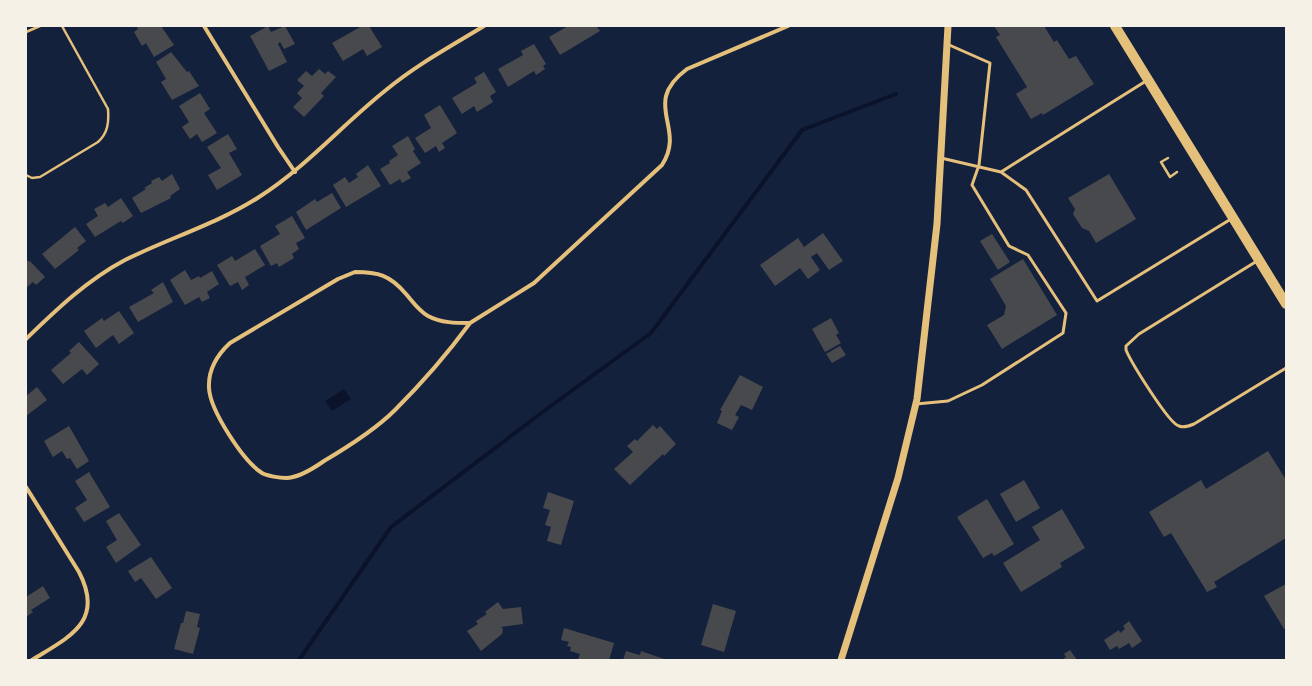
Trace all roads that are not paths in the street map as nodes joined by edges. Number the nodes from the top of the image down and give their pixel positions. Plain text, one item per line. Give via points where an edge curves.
1 (204, 26) edge
2 (484, 26) edge
3 (788, 26) edge
4 (948, 26) edge
5 (1115, 26) edge
6 (947, 44) junction
7 (1148, 80) junction
8 (940, 158) junction
9 (979, 165) junction
10 (295, 172) junction
11 (1001, 172) junction
12 (1233, 218) junction
13 (1259, 260) junction
14 (1286, 304) edge
15 (470, 323) junction
16 (26, 339) edge
17 (1286, 368) edge
18 (916, 404) junction
19 (26, 487) edge
20 (32, 660) edge
21 (841, 660) edge

1 - 10 street
2 - 10 street via 417,66 386,89
3 - 15 street via 687,69 677,76 670,84 664,106 671,144 662,165 534,283
4 - 6 street
5 - 7 main road
6 - 8 street
6 - 9 lane via 990,63
7 - 11 lane
7 - 12 main road
8 - 9 lane
8 - 18 street via 937,224
9 - 11 lane
9 - 18 lane via 972,185 1009,246 1028,255 1066,313 1063,333 982,385 948,400
10 - 16 street via 258,198 220,218 124,261 66,302
11 - 12 lane via 1026,190 1097,301
12 - 13 main road
13 - 14 main road
13 - 17 lane via 1139,334 1126,346 1128,355 1172,422 1186,427
15 - 15 street via 452,323 428,316 390,279 373,272 355,272 338,279 237,339 219,353 212,367 209,387 213,407 245,458 263,473 286,478 309,470 342,450 394,411 458,340
18 - 21 street via 898,478
19 - 20 street via 86,586 88,601 80,627 68,638

